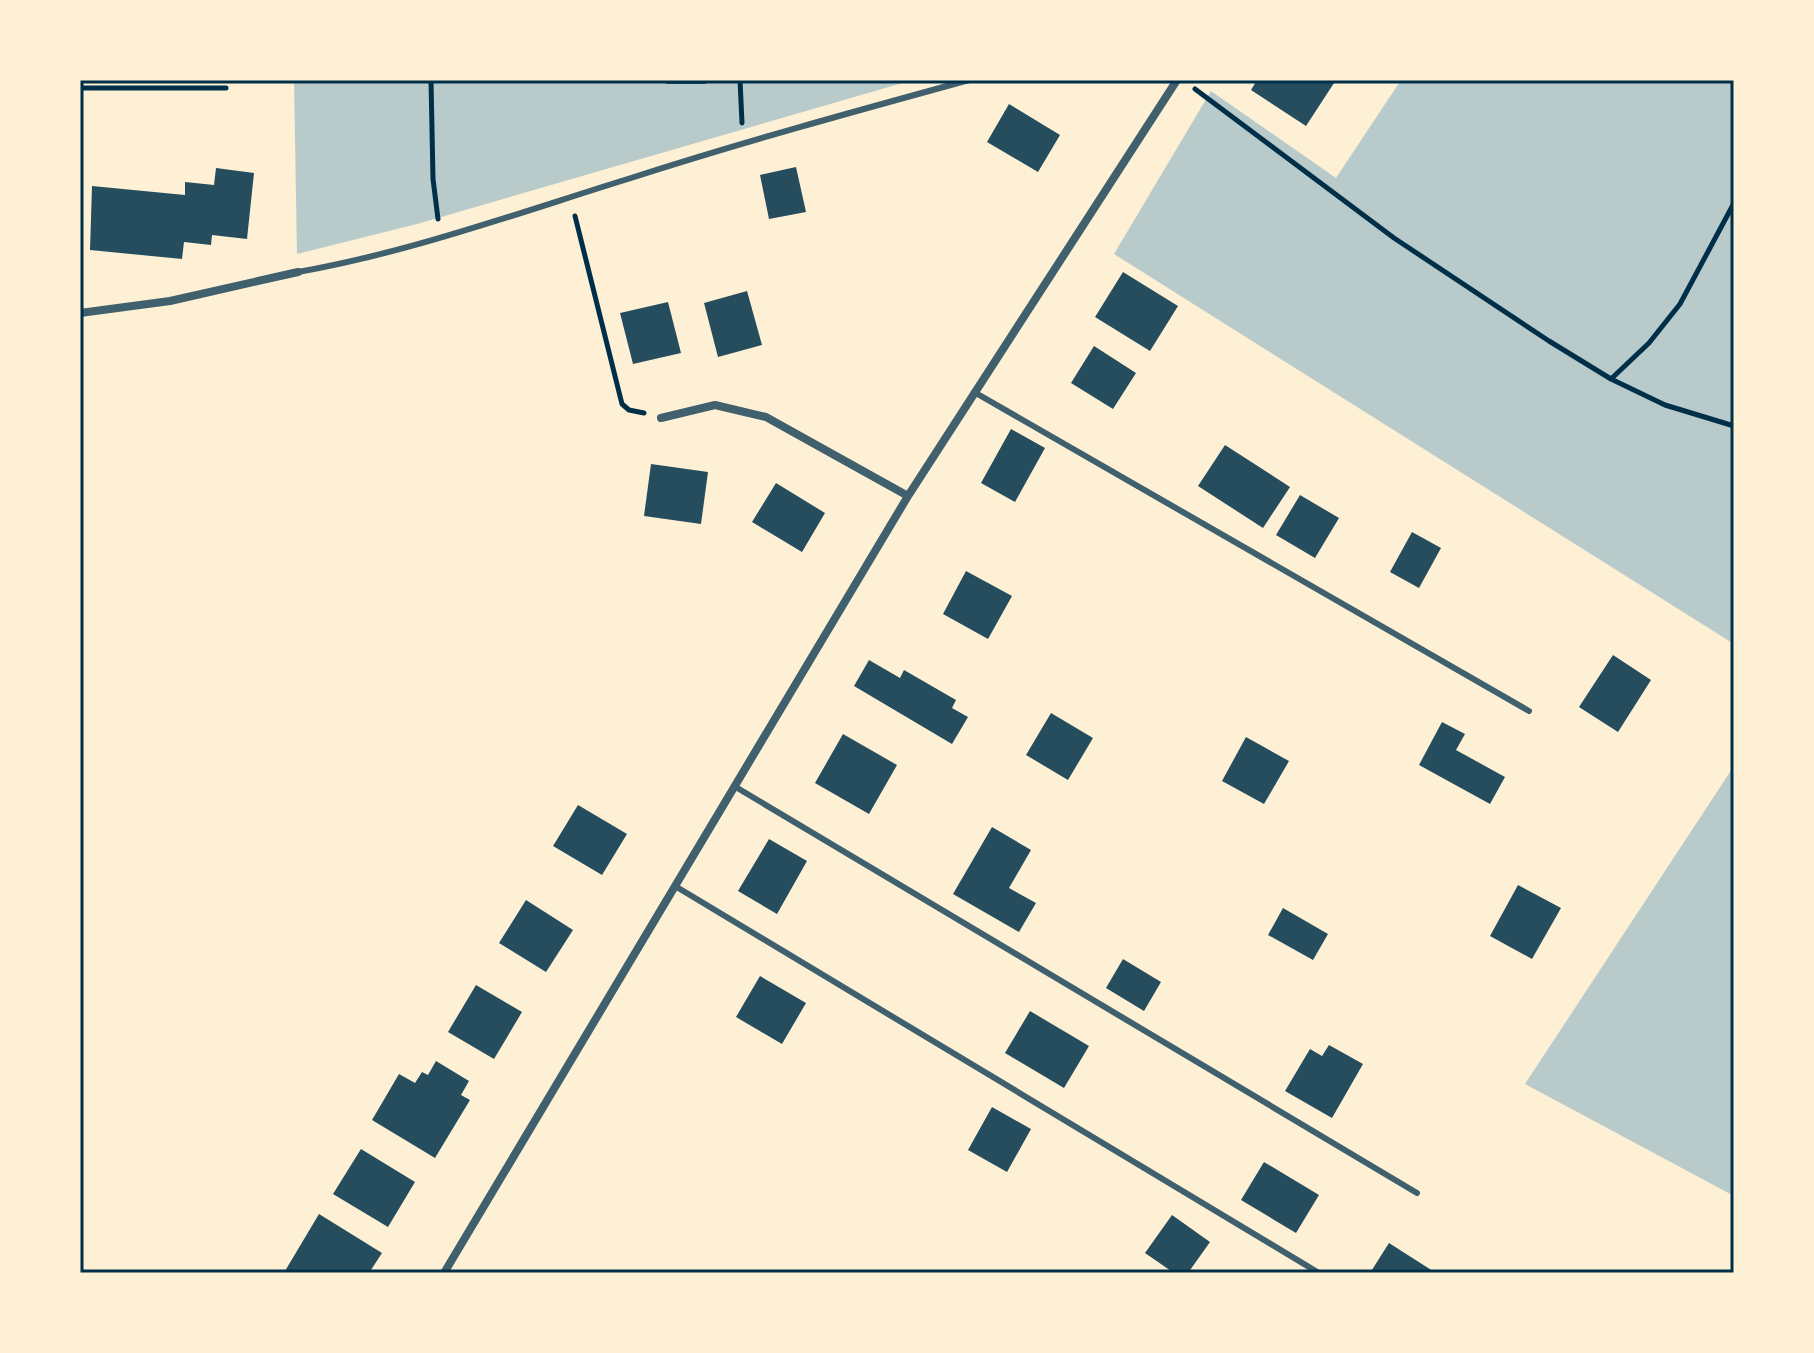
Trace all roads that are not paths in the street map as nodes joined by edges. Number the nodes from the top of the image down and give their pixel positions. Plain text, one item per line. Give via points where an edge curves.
1 (969, 80) edge
2 (1177, 80) edge
3 (298, 272) joint
4 (80, 313) edge
5 (974, 392) junction
6 (661, 418) road end
7 (908, 496) junction
8 (1529, 711) dead end
9 (734, 786) junction
10 (675, 886) junction
11 (1417, 1193) dead end
12 (444, 1273) edge
13 (1319, 1273) edge

1 - 3 lane via 743,142 441,237
2 - 5 street
3 - 4 street via 170,301
5 - 7 street
5 - 8 lane
6 - 7 street via 715,405 766,417
7 - 9 street
9 - 10 street
9 - 11 lane
10 - 12 street
10 - 13 lane

